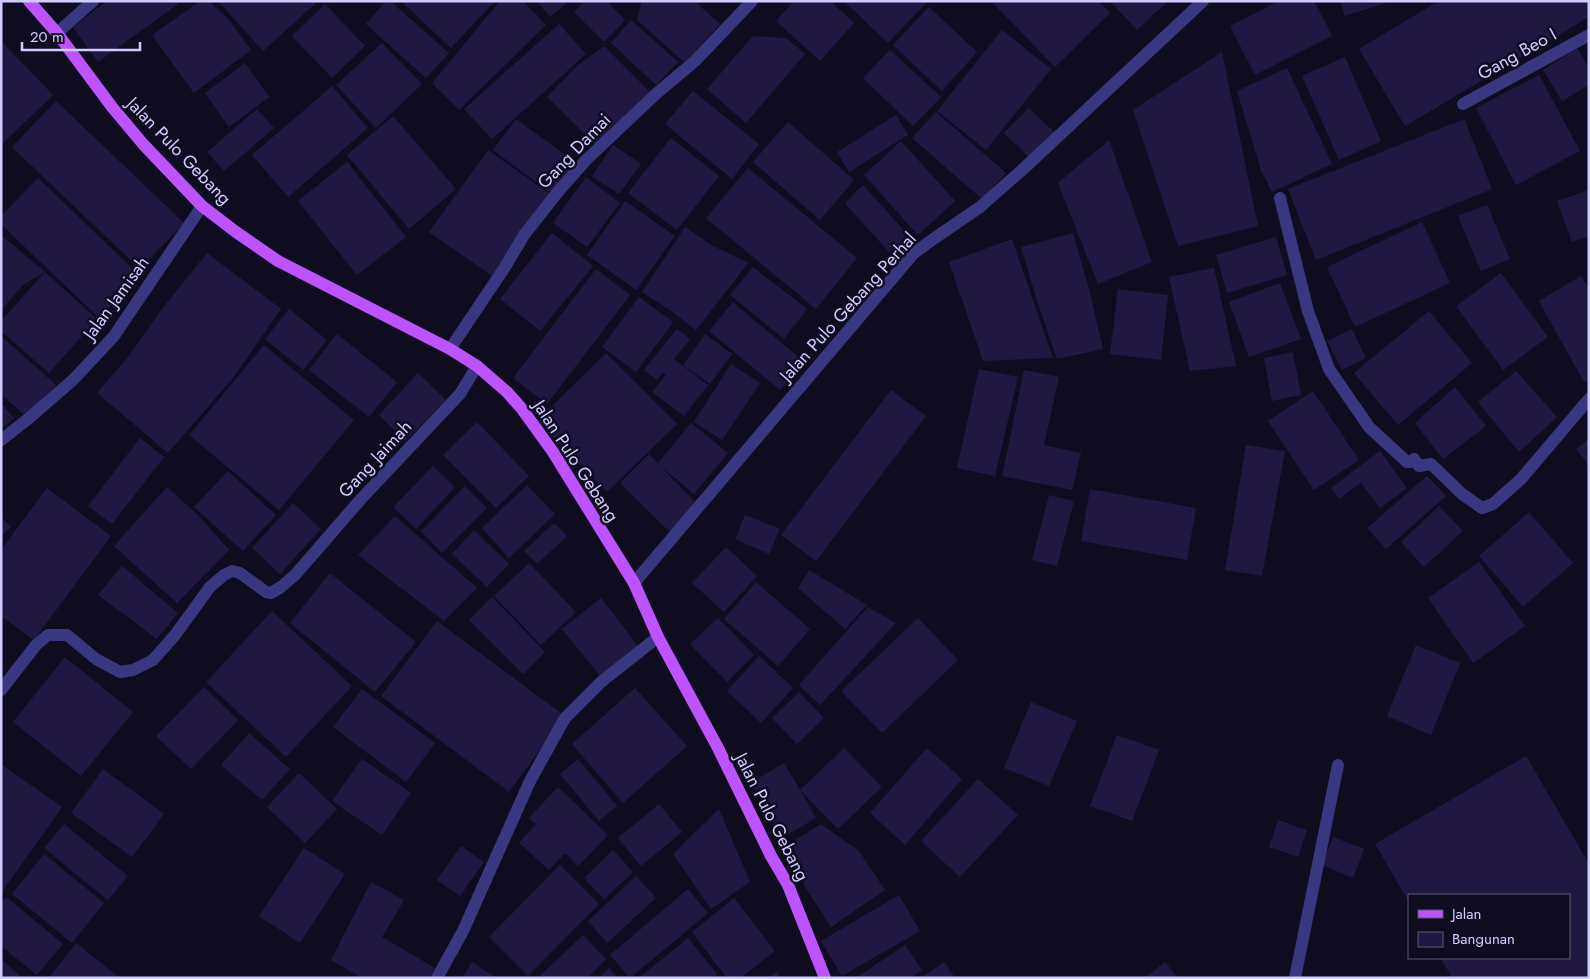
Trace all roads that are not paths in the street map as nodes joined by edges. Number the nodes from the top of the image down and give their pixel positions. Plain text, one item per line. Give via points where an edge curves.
1 (29, 1) edge
2 (93, 1) edge
3 (752, 1) edge
4 (1203, 1) edge
5 (57, 33) junction
6 (1589, 35) edge
7 (1462, 104) dead end
8 (1280, 198) dead end
9 (202, 206) junction
10 (450, 349) junction
11 (477, 366) junction
12 (1589, 399) edge
13 (1, 440) edge
14 (634, 583) junction
15 (658, 637) junction
16 (1, 690) edge
17 (1338, 765) dead end
18 (437, 978) edge
19 (825, 978) edge
20 (1295, 978) edge

1 - 5 main road, Jalan Pulo Gebang
2 - 5 street
3 - 10 street, Gang Damai via 695,61 586,160 557,193 524,235
4 - 14 street, Jalan Pulo Gebang Perhal via 980,207 913,254
5 - 9 main road, Jalan Pulo Gebang via 112,107
6 - 7 street, Gang Beo I
8 - 12 street via 1308,310 1330,369 1369,427 1407,462 1414,459 1419,466 1431,464 1482,508 1493,504 1521,479
9 - 10 main road, Jalan Pulo Gebang via 278,260
9 - 13 street, Jalan Jamisah via 114,336 74,379
10 - 11 main road, Jalan Pulo Gebang
11 - 14 main road, Jalan Pulo Gebang via 522,409 553,452
11 - 16 street, Gang Jaimah via 460,394 281,588 266,592 240,573 232,571 224,575 210,587 153,660 133,670 120,672 96,659 67,635 48,634
14 - 15 main road, Jalan Pulo Gebang
15 - 18 street via 602,682 565,718 530,781 463,931
15 - 19 main road, Jalan Pulo Gebang via 788,885
17 - 20 street

